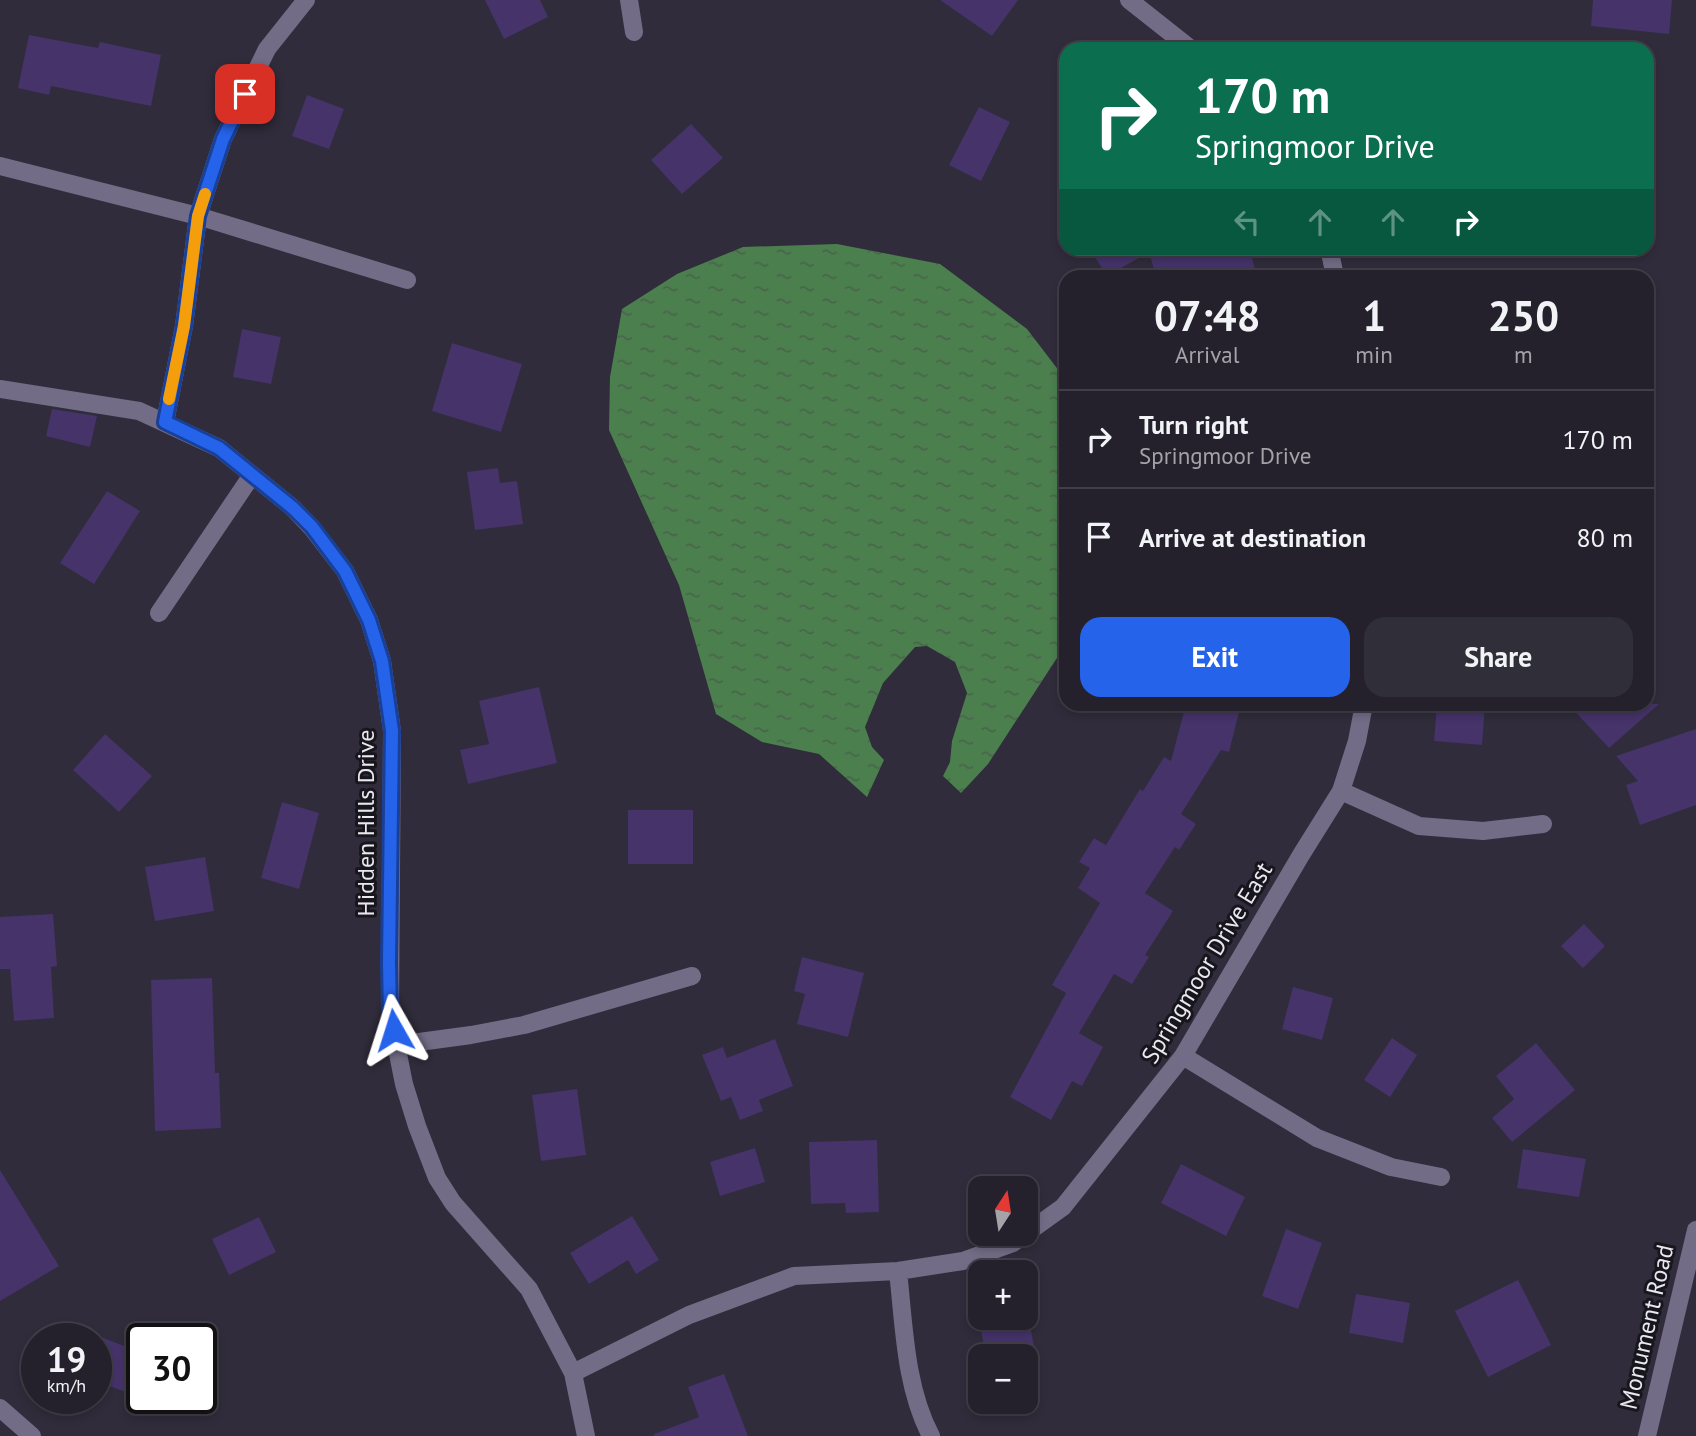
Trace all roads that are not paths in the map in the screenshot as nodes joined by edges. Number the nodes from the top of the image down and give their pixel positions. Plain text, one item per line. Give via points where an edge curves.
1 (306, 0) edge
2 (629, 0) edge
3 (1129, 0) edge
4 (634, 32) dead end
5 (1182, 42) edge
6 (0, 166) edge
7 (198, 216) junction
8 (407, 280) dead end
9 (0, 389) edge
10 (165, 422) junction
11 (252, 475) junction
12 (159, 613) dead end
13 (1363, 711) edge
14 (1341, 791) junction
15 (1544, 824) dead end
16 (692, 976) dead end
17 (397, 1045) junction
18 (1183, 1056) junction
19 (1441, 1177) dead end
20 (1696, 1230) edge
21 (898, 1271) junction
22 (573, 1373) junction
23 (0, 1408) edge
24 (32, 1436) edge
25 (586, 1436) edge
26 (931, 1436) edge
27 (1647, 1436) edge

1 - 7 street via 268,49 223,139
2 - 4 street
3 - 5 street
6 - 7 street
7 - 8 street
7 - 10 street via 184,326
9 - 10 street, Hidden Hills Drive via 139,411
10 - 11 street, Hidden Hills Drive via 219,448
11 - 12 street
11 - 17 street, Hidden Hills Drive via 312,527 345,571 369,620 382,661 392,731 389,963 390,1014
13 - 14 street, Springmoor Drive East
14 - 15 street via 1419,826 1483,831
14 - 18 street, Springmoor Drive East
16 - 17 street via 524,1025
17 - 22 street, Hidden Hills Drive via 404,1084 437,1178 453,1203 529,1289
18 - 19 street via 1317,1138 1391,1167
18 - 21 street, Springmoor Drive East via 1063,1207 1013,1243 963,1261
20 - 27 street, Monument Road
21 - 22 street, Springmoor Drive East via 794,1276 688,1315
21 - 26 street via 907,1354
22 - 25 street, Hidden Hills Drive
23 - 24 street

